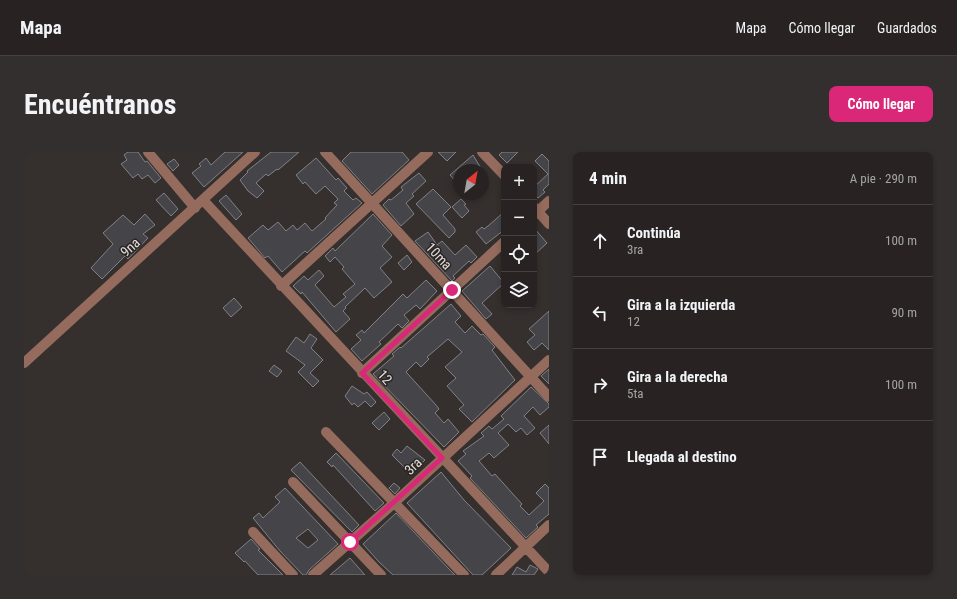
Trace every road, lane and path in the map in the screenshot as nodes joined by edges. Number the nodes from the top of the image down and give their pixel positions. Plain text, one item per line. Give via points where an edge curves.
1 (148, 152) edge
2 (255, 152) edge
3 (324, 152) edge
4 (428, 152) edge
5 (482, 152) edge
6 (501, 172) edge
7 (203, 200) junction
8 (549, 201) edge
9 (372, 204) junction
10 (195, 208) junction
11 (537, 210) edge
12 (537, 213) edge
13 (549, 224) edge
14 (501, 245) edge
15 (281, 286) junction
16 (452, 290) junction
17 (549, 360) edge
18 (24, 363) edge
19 (362, 373) junction
20 (531, 377) junction
21 (549, 396) edge
22 (326, 432) dead end
23 (442, 458) junction
24 (293, 482) dead end
25 (394, 503) junction
26 (549, 525) edge
27 (253, 532) dead end
28 (350, 542) junction
29 (526, 547) junction
30 (549, 572) edge
31 (293, 575) edge
32 (313, 575) edge
33 (381, 575) edge
34 (464, 575) edge
35 (496, 575) edge

1 - 10 street
2 - 7 street, 9na
3 - 9 street, 10ma
4 - 9 street
5 - 6 street
7 - 10 street, 9na
7 - 15 street, 12
8 - 11 street
9 - 15 street
9 - 16 street, 10ma
10 - 18 street, 9na
12 - 13 street
14 - 16 street
15 - 19 street, 12
16 - 19 street
16 - 20 street, 10ma
17 - 20 street, 3ra
19 - 23 street, 12
20 - 21 street, 10ma
20 - 23 street, 3ra
22 - 25 street
23 - 25 street, 3ra
23 - 29 street, 12
24 - 28 street
25 - 28 street, 3ra
25 - 34 street
26 - 29 street
27 - 31 street
28 - 32 street, 3ra
28 - 33 street
29 - 30 street, 12
29 - 35 street

